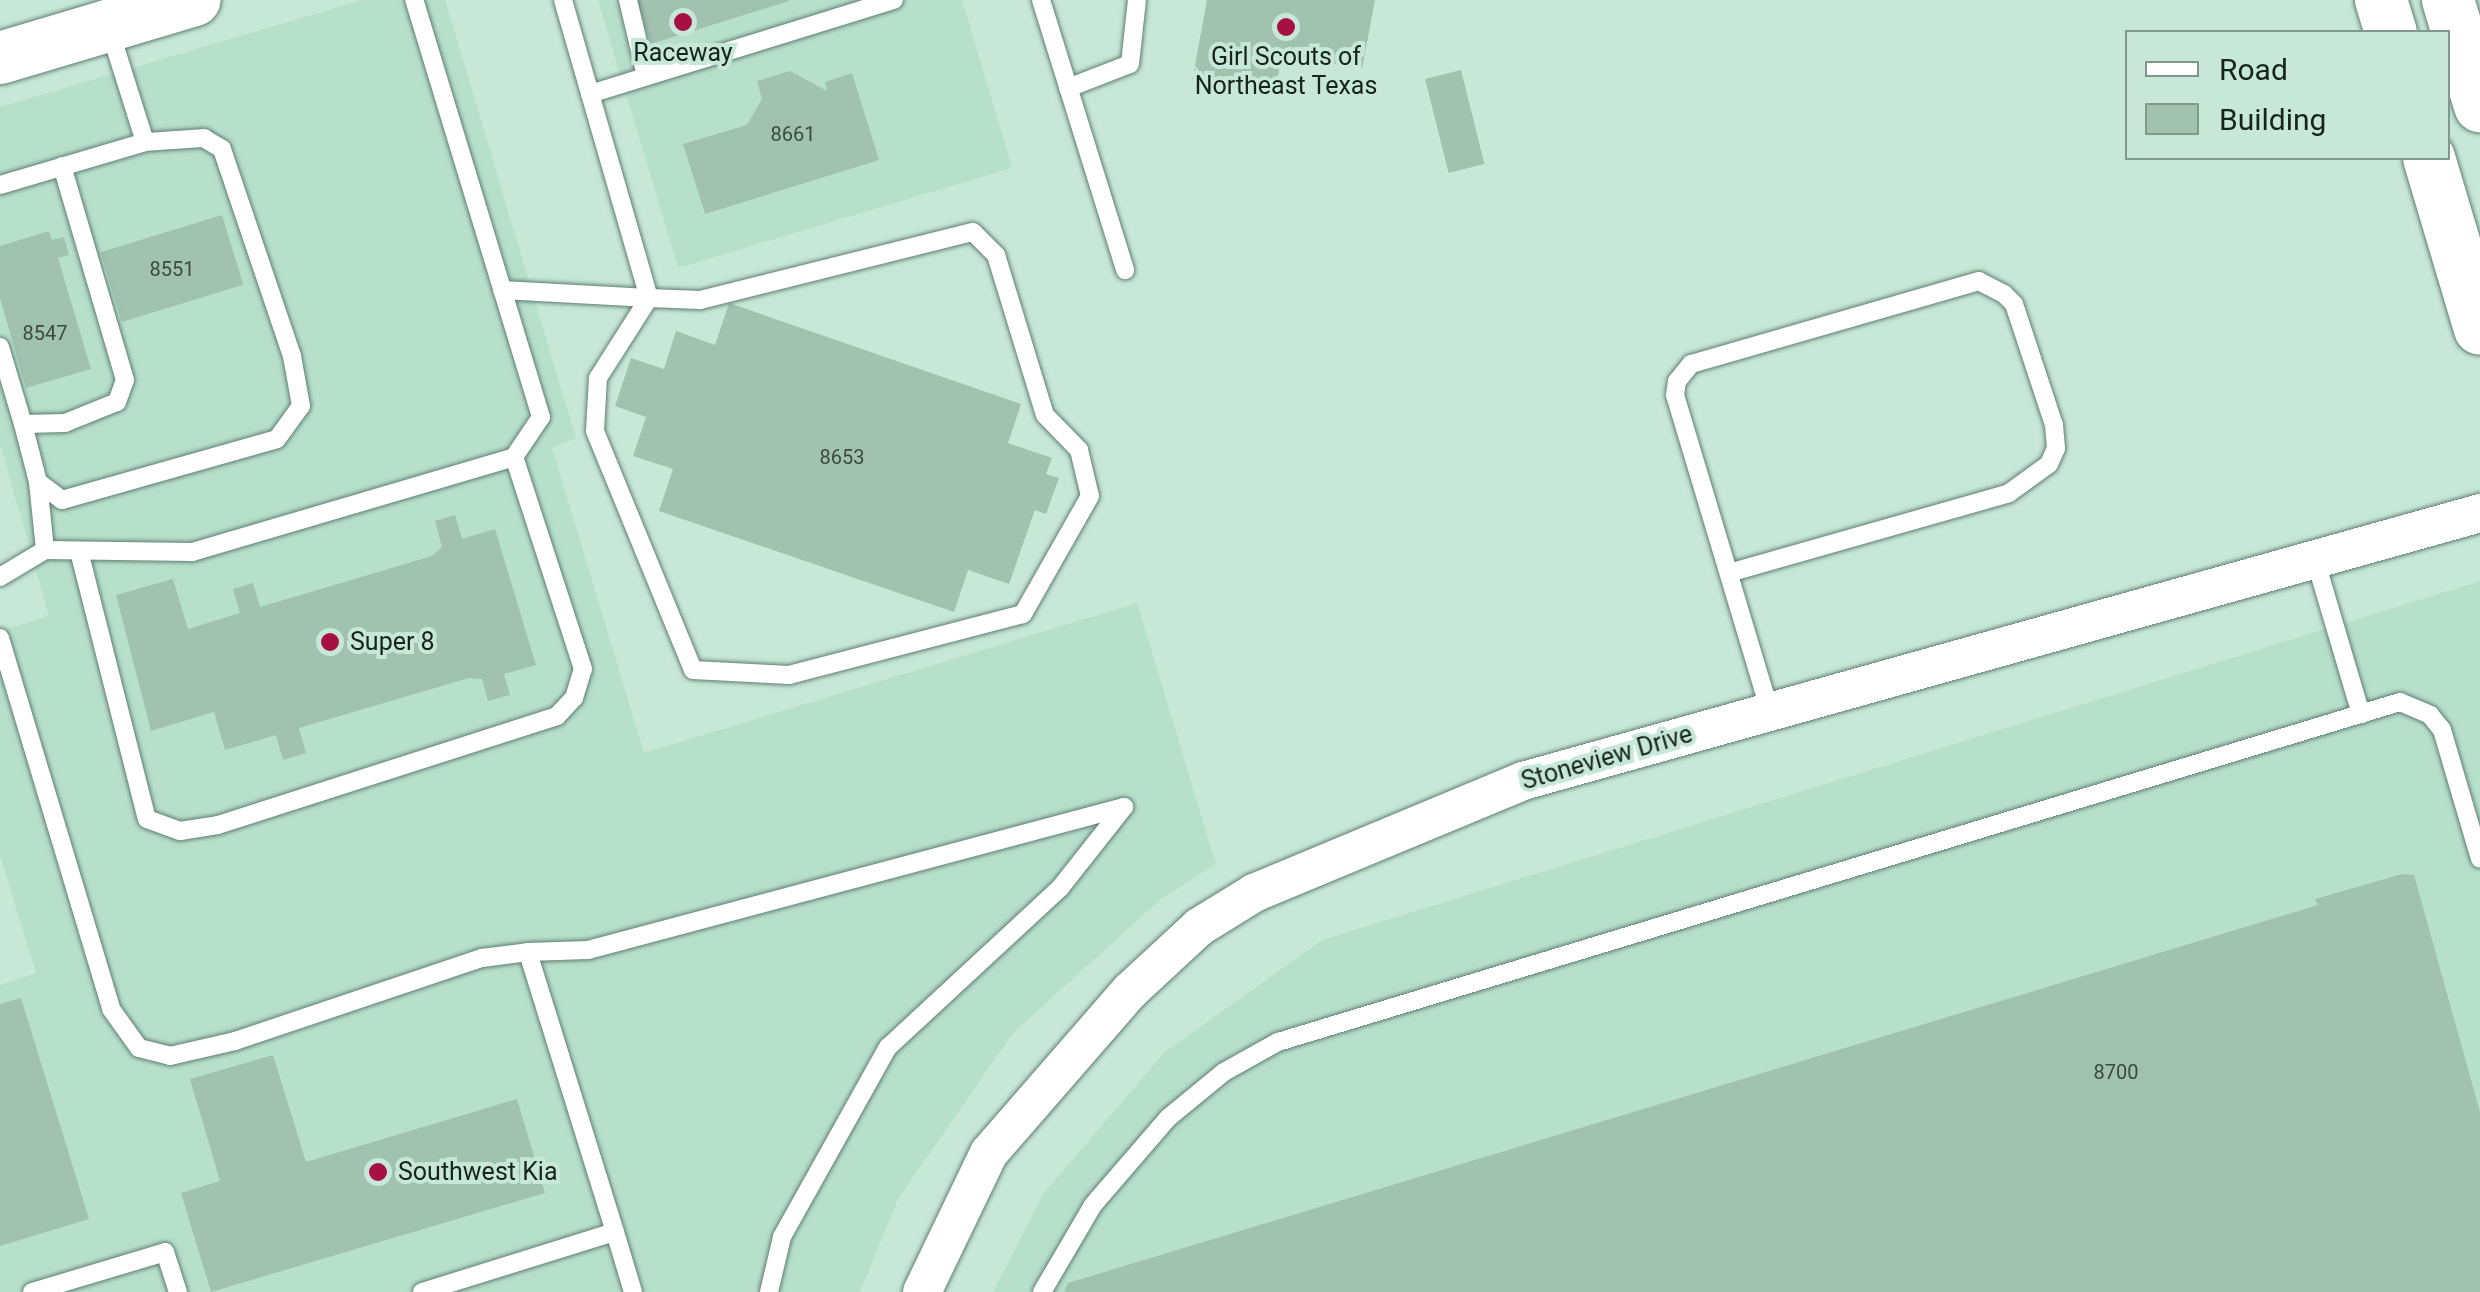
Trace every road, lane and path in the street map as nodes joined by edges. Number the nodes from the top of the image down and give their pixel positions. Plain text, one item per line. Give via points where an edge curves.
1 (195, 0) edge
2 (414, 0) edge
3 (563, 0) edge
4 (628, 0) edge
5 (894, 0) edge
6 (1041, 0) edge
7 (1138, 0) edge
8 (2401, 10) edge
9 (108, 26) junction
10 (2417, 30) edge
11 (0, 58) edge
12 (2450, 70) edge
13 (646, 76) junction
14 (1068, 88) junction
15 (590, 94) junction
16 (2480, 106) edge
17 (145, 142) junction
18 (2430, 160) edge
19 (62, 166) junction
20 (0, 185) edge
21 (1125, 270) dead end
22 (502, 290) junction
23 (650, 298) junction
24 (2480, 329) edge
25 (0, 347) edge
26 (23, 424) junction
27 (514, 457) junction
28 (38, 482) junction
29 (2480, 513) edge
30 (45, 550) junction
31 (79, 551) junction
32 (2315, 559) junction
33 (1729, 573) junction
34 (0, 577) edge
35 (0, 638) edge
36 (1770, 712) junction
37 (2361, 714) junction
38 (2480, 859) edge
39 (528, 952) junction
40 (615, 1232) junction
41 (32, 1292) edge
42 (178, 1292) edge
43 (422, 1292) edge
44 (633, 1292) edge
45 (768, 1292) edge
46 (922, 1292) edge
47 (1042, 1292) edge

1 - 9 street
2 - 22 lane
3 - 15 lane
4 - 13 lane
5 - 13 lane
6 - 14 lane
7 - 14 lane via 1130,64
8 - 10 street
9 - 11 street
9 - 17 lane
12 - 16 street
13 - 15 lane
14 - 21 lane
15 - 23 lane
17 - 19 lane
17 - 28 lane via 204,138 222,149 292,356 301,406 277,439 100,494 62,500
18 - 24 street
19 - 20 lane
19 - 26 lane via 126,380 117,402 66,423
22 - 23 lane
22 - 27 lane via 541,416
23 - 23 lane via 700,300 973,232 996,256 1045,415 1078,450 1090,496 1023,614 789,674 693,670 594,431 598,378
25 - 26 lane
26 - 28 lane
27 - 31 lane via 192,552
27 - 31 lane via 583,668 574,698 557,716 218,825 180,831 147,818
28 - 30 lane
29 - 32 street, Stoneview Drive
30 - 31 lane
30 - 34 lane
32 - 36 street, Stoneview Drive
32 - 37 lane
33 - 33 lane via 1675,396 1691,364 1979,280 2014,304 2054,425 2049,464 2009,493
33 - 36 lane
35 - 39 lane via 111,1009 139,1048 170,1056 235,1041 482,958
36 - 46 street, Stoneview Drive via 1522,781 1254,892 1199,928 1130,991 989,1153
37 - 38 lane via 2400,702 2430,715 2442,730
37 - 47 lane via 1278,1042 1224,1072 1168,1118 1092,1205
39 - 40 lane
39 - 45 lane via 588,950 1124,807 1060,888 888,1047 782,1237
40 - 43 lane
40 - 44 lane
41 - 42 lane via 164,1252

